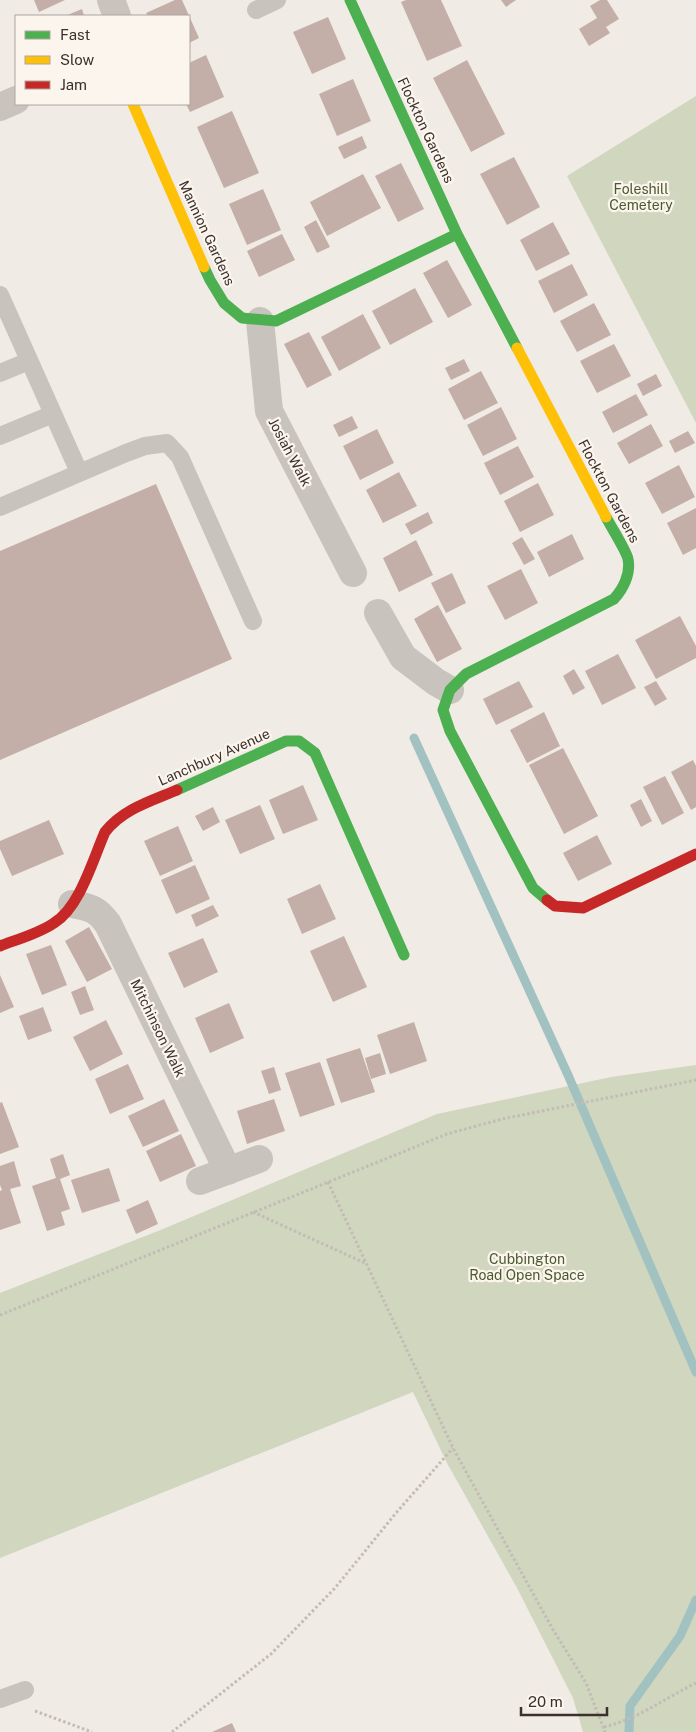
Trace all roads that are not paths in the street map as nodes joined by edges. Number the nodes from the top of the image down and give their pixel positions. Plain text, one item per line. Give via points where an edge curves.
1 (111, 0) edge
2 (277, 0) edge
3 (350, 0) edge
4 (256, 10) dead end
5 (117, 15) edge
6 (15, 100) edge
7 (133, 105) edge
8 (0, 107) edge
9 (457, 234) junction
10 (0, 295) edge
11 (260, 321) junction
12 (29, 361) junction
13 (0, 373) edge
14 (53, 414) junction
15 (0, 436) edge
16 (80, 472) junction
17 (0, 507) edge
18 (353, 573) dead end
19 (378, 613) dead end
20 (253, 621) dead end
21 (450, 690) junction
22 (696, 854) edge
23 (72, 904) junction
24 (0, 946) edge
25 (404, 955) dead end
26 (260, 1158) dead end
27 (228, 1171) junction
28 (200, 1181) dead end
29 (25, 1690) dead end
30 (0, 1699) edge

1 - 5 street
2 - 4 lane
3 - 9 street, Flockton Gardens
6 - 8 street
7 - 11 street, Mannion Gardens via 210,280 224,303 242,318
9 - 11 street, Mannion Gardens via 276,321
9 - 21 street, Flockton Gardens via 628,559 628,575 624,588 614,599 466,674
10 - 12 lane
11 - 18 street, Josiah Walk via 269,411
12 - 13 lane
12 - 14 lane
14 - 15 lane
14 - 16 lane
16 - 17 lane
16 - 20 lane via 145,446 166,443 180,457
19 - 21 street via 403,657
21 - 22 street via 443,710 450,731 533,888 555,906 583,908
23 - 24 street, Lanchbury Avenue via 61,918
23 - 25 street, Lanchbury Avenue via 105,832 113,822 286,741 299,741 315,753
23 - 27 street, Mitchinson Walk via 100,912 108,924
26 - 27 street
27 - 28 street
29 - 30 lane

